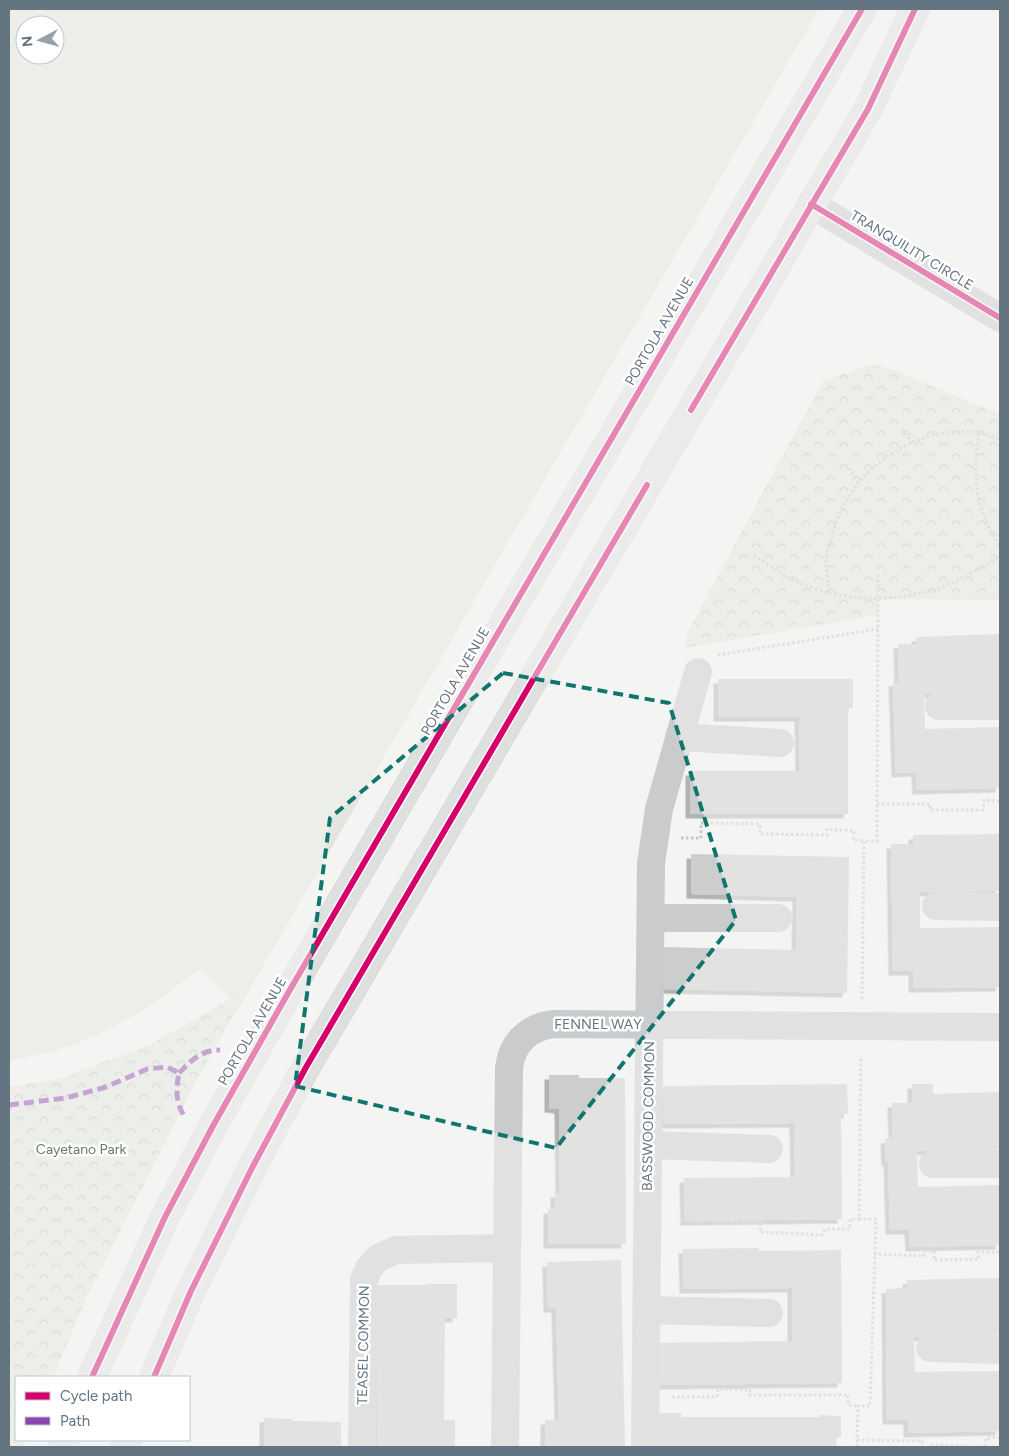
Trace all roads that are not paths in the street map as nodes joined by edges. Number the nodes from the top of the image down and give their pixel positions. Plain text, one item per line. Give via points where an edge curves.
1 (862, 9) edge
2 (914, 9) edge
3 (811, 204) junction
4 (1000, 318) edge
5 (706, 664) road end
6 (939, 706) dead end
7 (1000, 706) edge
8 (679, 737) junction
9 (780, 743) dead end
10 (936, 906) dead end
11 (1000, 907) edge
12 (650, 918) junction
13 (778, 918) dead end
14 (649, 1024) junction
15 (1000, 1027) edge
16 (648, 1145) junction
17 (769, 1149) dead end
18 (934, 1164) dead end
19 (1000, 1164) edge
20 (507, 1248) junction
21 (646, 1310) junction
22 (769, 1313) dead end
23 (930, 1348) dead end
24 (1000, 1350) edge
25 (92, 1376) edge
26 (154, 1376) edge
27 (362, 1447) edge
28 (505, 1447) edge
29 (645, 1447) edge

1 - 25 main road, PORTOLA AVENUE via 214,1124 165,1217
2 - 3 main road via 868,109
3 - 4 street, TRANQUILITY CIRCLE
3 - 26 main road via 304,1069 195,1282
5 - 8 street, BASSWOOD COMMON
6 - 7 street
8 - 9 street
8 - 12 street, BASSWOOD COMMON via 654,834
10 - 11 street
12 - 13 street
12 - 14 street, BASSWOOD COMMON
14 - 15 street, FENNEL WAY
14 - 16 street, BASSWOOD COMMON
14 - 20 street, FENNEL WAY via 548,1024 526,1034 516,1046 509,1068
16 - 17 street
16 - 21 street, BASSWOOD COMMON
18 - 19 street
20 - 27 street, TEASEL COMMON via 402,1249 384,1254 369,1268 364,1280
20 - 28 street, FENNEL WAY
21 - 22 street
21 - 29 street, BASSWOOD COMMON
23 - 24 street

